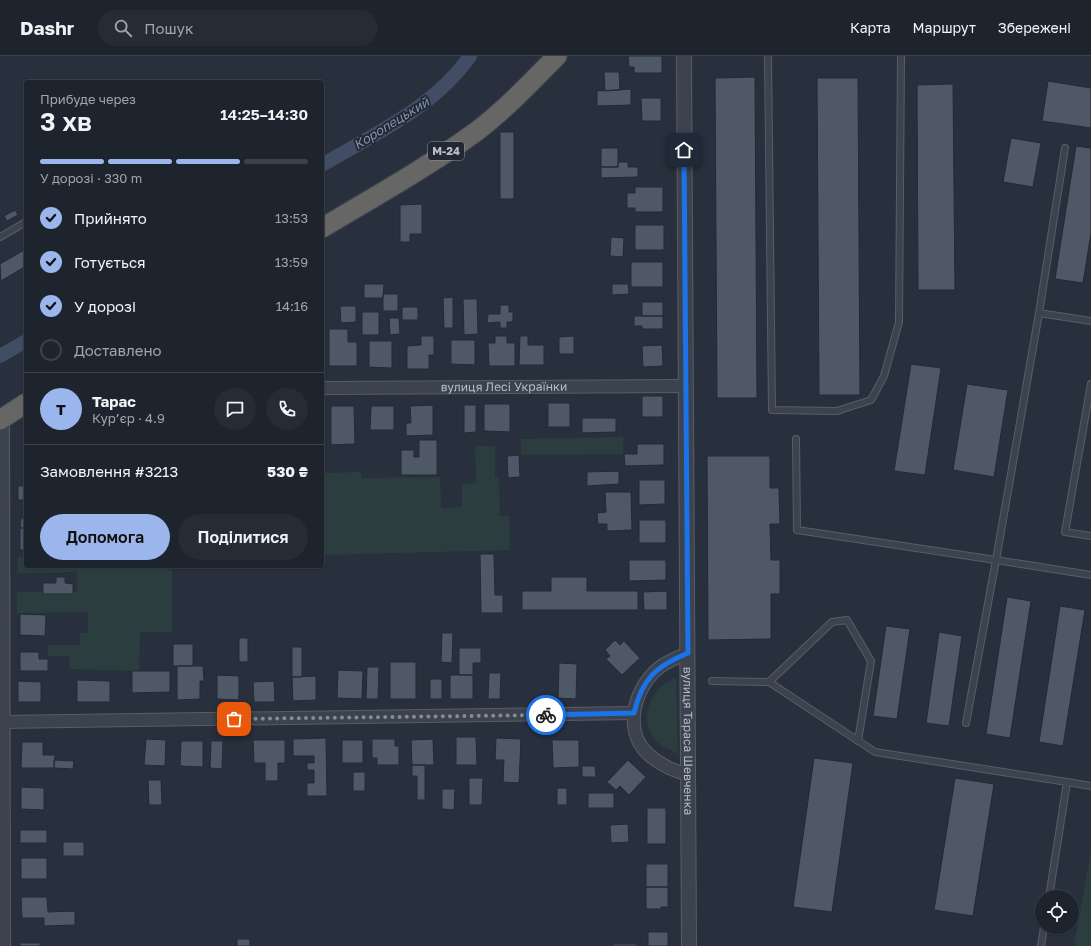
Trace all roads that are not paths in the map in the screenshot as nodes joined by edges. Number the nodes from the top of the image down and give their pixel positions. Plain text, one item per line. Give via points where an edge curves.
1 (557, 56) edge
2 (684, 56) edge
3 (768, 56) edge
4 (901, 56) edge
5 (1065, 148) dead end
6 (24, 223) edge
7 (324, 227) edge
8 (0, 237) edge
9 (1040, 313) junction
10 (1091, 321) edge
11 (1091, 384) edge
12 (686, 386) junction
13 (324, 388) edge
14 (24, 405) edge
15 (2, 419) edge
16 (796, 439) dead end
17 (1091, 536) edge
18 (996, 560) junction
19 (1091, 575) edge
20 (688, 653) junction
21 (712, 681) dead end
22 (769, 682) junction
23 (634, 713) junction
24 (1, 722) edge
25 (966, 723) dead end
26 (858, 741) junction
27 (689, 775) junction
28 (1067, 782) junction
29 (1091, 786) edge
30 (1050, 890) edge
31 (1043, 934) edge
32 (4, 946) edge
33 (689, 946) edge
34 (1041, 946) edge

1 - 7 highway, М-24 via 512,101 478,130
2 - 12 street, вулиця Тараса Шевченка
3 - 4 lane via 772,410 837,411 871,400 884,376 899,322
5 - 9 lane
6 - 8 lane
9 - 10 lane
9 - 18 lane
11 - 17 lane via 1066,532
12 - 13 street, вулиця Лесі Українки
12 - 20 street, вулиця Тараса Шевченка
14 - 15 highway
15 - 24 street
16 - 18 lane via 797,530
18 - 19 lane
18 - 25 lane
20 - 23 street via 660,668 648,680 639,694
20 - 27 street, вулиця Тараса Шевченка
21 - 22 lane
22 - 26 lane
22 - 26 lane via 832,622 847,620 871,661
23 - 24 street
23 - 27 street via 639,743 647,753 673,771
24 - 32 street
26 - 28 lane via 875,752
27 - 33 street, вулиця Тараса Шевченка
28 - 29 lane
28 - 30 lane
31 - 34 lane

